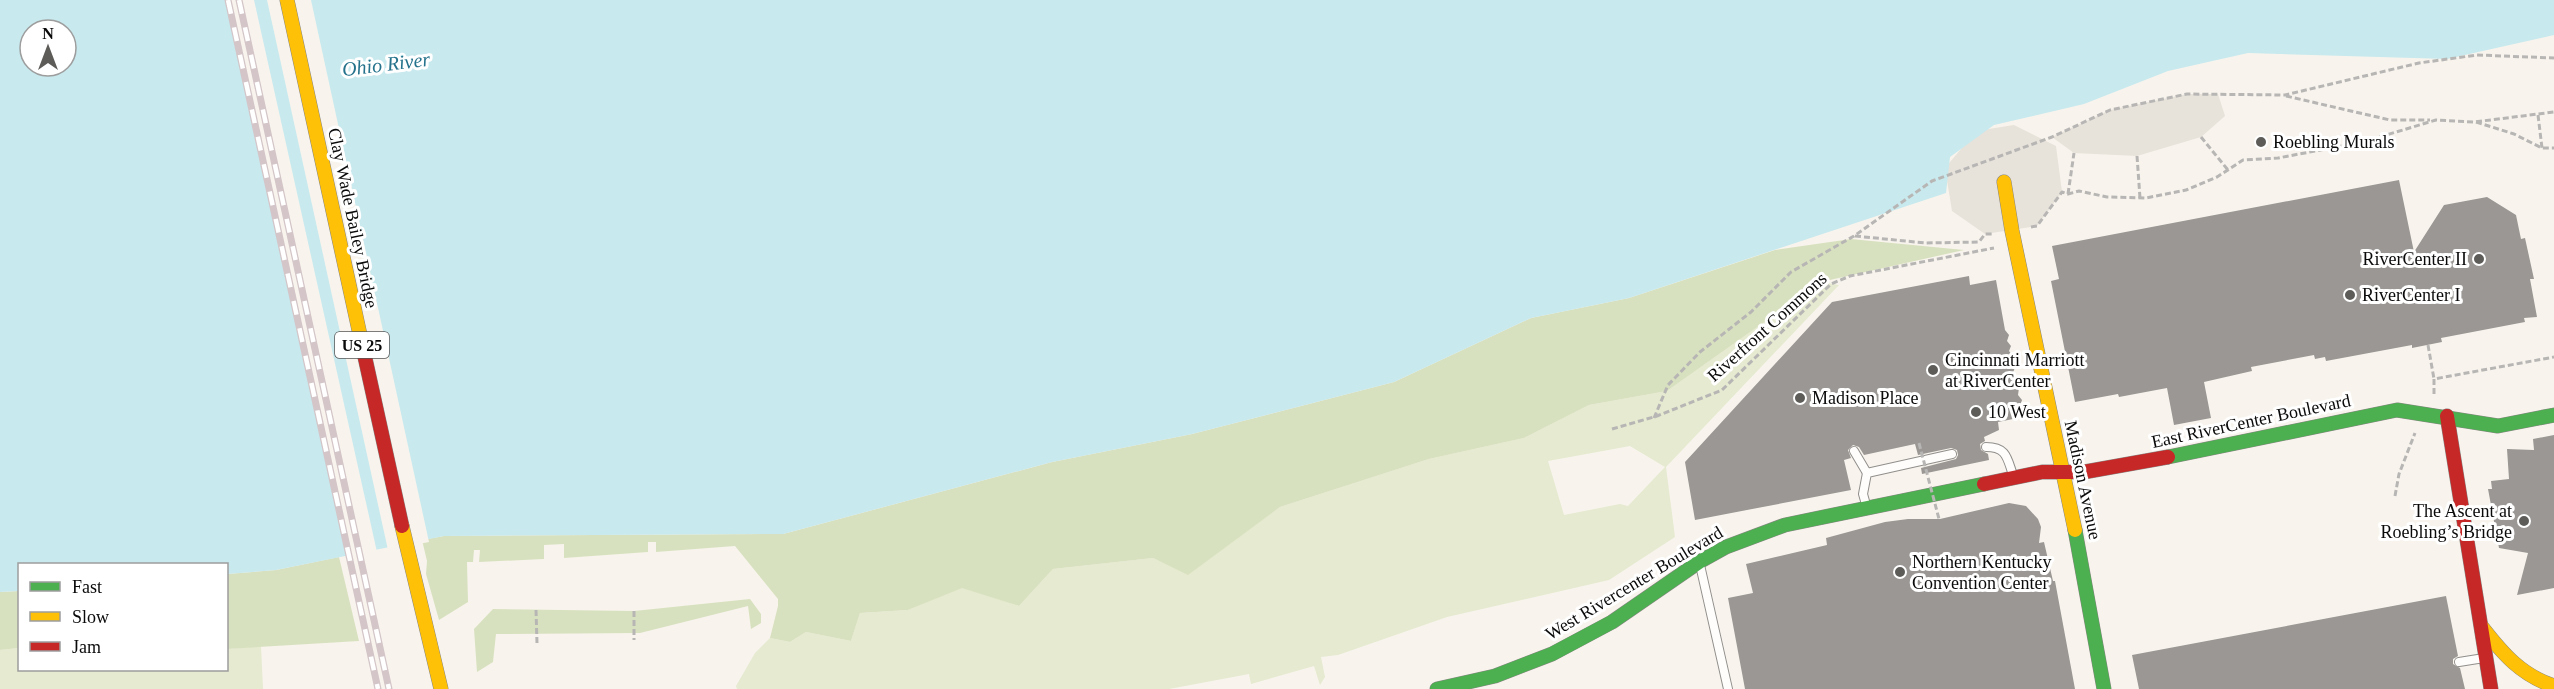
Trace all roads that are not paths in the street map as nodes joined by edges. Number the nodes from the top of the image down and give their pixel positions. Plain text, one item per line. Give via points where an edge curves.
1 (287, 0) edge
2 (2004, 182) dead end
3 (2554, 415) edge
4 (2447, 416) junction
5 (1986, 447) dead end
6 (1854, 451) dead end
7 (1952, 453) dead end
8 (2063, 472) junction
9 (1867, 473) junction
10 (2014, 478) junction
11 (1867, 509) junction
12 (1699, 562) junction
13 (2479, 623) junction
14 (2484, 658) junction
15 (2459, 662) dead end
16 (2554, 686) edge
17 (441, 689) edge
18 (1437, 689) edge
19 (1728, 689) edge
20 (2104, 689) edge
21 (2491, 689) edge

1 - 17 street, Clay Wade Bailey Bridge / US 25
2 - 8 street, Madison Avenue
3 - 4 street, East RiverCenter Boulevard via 2498,426
4 - 8 street, East RiverCenter Boulevard via 2397,410 2152,460
4 - 13 street
5 - 10 lane via 1997,447 2006,454
6 - 9 lane
7 - 9 lane
8 - 10 street, West Rivercenter Boulevard
8 - 20 street, Madison Avenue
9 - 11 lane via 1863,494
10 - 11 street, West Rivercenter Boulevard
11 - 12 street, West Rivercenter Boulevard via 1785,525 1726,547
12 - 18 street, West Rivercenter Boulevard via 1611,622 1552,654 1496,676
12 - 19 lane
13 - 14 street
13 - 16 street via 2522,673
14 - 15 lane
14 - 21 street

